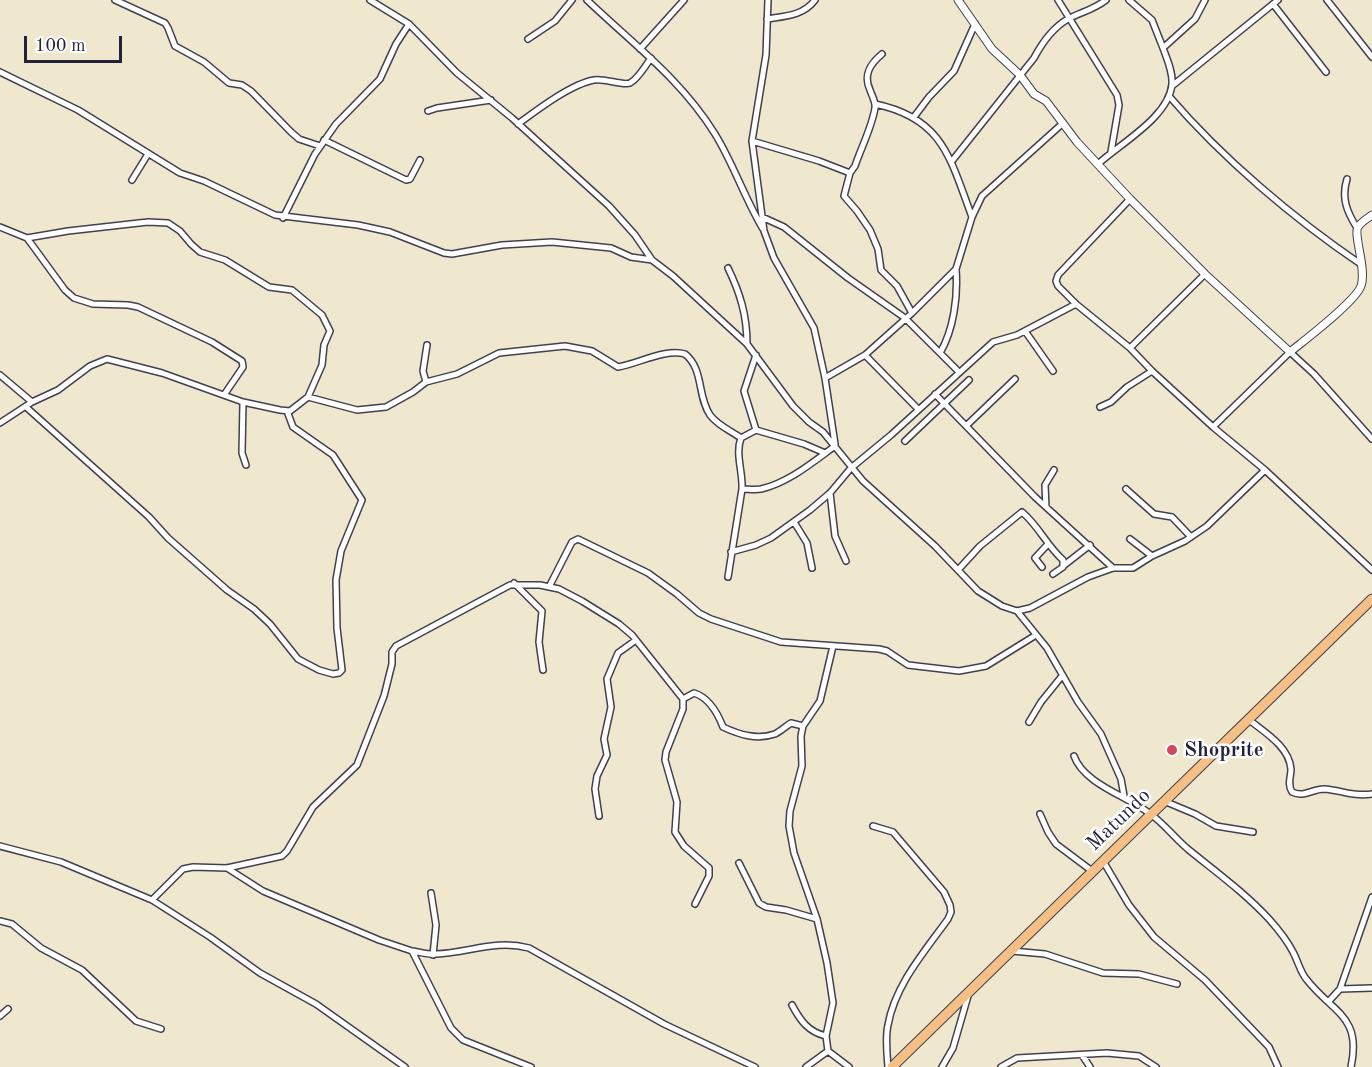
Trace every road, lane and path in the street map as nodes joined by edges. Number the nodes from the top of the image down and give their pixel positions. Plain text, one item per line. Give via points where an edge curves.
1 (116, 0) edge
2 (370, 0) edge
3 (572, 0) edge
4 (587, 0) edge
5 (684, 0) edge
6 (768, 0) edge
7 (815, 0) edge
8 (958, 0) edge
9 (1058, 0) edge
10 (1106, 0) edge
11 (1129, 0) edge
12 (1205, 0) edge
13 (1265, 0) edge
14 (1327, 0) edge
15 (1273, 4) edge
16 (1070, 18) junction
17 (767, 19) junction
18 (409, 24) junction
19 (975, 24) junction
20 (528, 39) dead end
21 (1163, 48) junction
22 (640, 49) junction
23 (882, 54) dead end
24 (1372, 57) edge
25 (651, 58) junction
26 (0, 72) edge
27 (1326, 72) dead end
28 (1020, 75) junction
29 (1172, 86) junction
30 (1168, 96) junction
31 (491, 100) junction
32 (875, 104) junction
33 (428, 111) dead end
34 (914, 117) junction
35 (518, 124) junction
36 (1062, 124) junction
37 (324, 140) junction
38 (752, 141) junction
39 (320, 146) junction
40 (1111, 152) junction
41 (148, 154) junction
42 (420, 160) dead end
43 (952, 161) junction
44 (1098, 164) junction
45 (850, 173) junction
46 (1347, 179) dead end
47 (132, 180) dead end
48 (1130, 199) junction
49 (1372, 215) edge
50 (762, 217) junction
51 (972, 217) junction
52 (283, 218) junction
53 (0, 227) edge
54 (1357, 228) junction
55 (764, 231) junction
56 (27, 238) junction
57 (652, 260) junction
58 (1362, 265) junction
59 (728, 268) dead end
60 (956, 269) junction
61 (1205, 274) junction
62 (1076, 304) junction
63 (912, 313) junction
64 (905, 318) junction
65 (1025, 331) junction
66 (747, 344) junction
67 (427, 345) dead end
68 (1130, 348) junction
69 (1290, 352) junction
70 (940, 353) junction
71 (756, 355) junction
72 (865, 355) junction
73 (1053, 371) dead end
74 (1152, 371) junction
75 (959, 372) junction
76 (0, 375) edge
77 (825, 378) junction
78 (1015, 379) dead end
79 (969, 380) dead end
80 (426, 382) junction
81 (934, 394) junction
82 (224, 395) junction
83 (308, 397) junction
84 (32, 402) junction
85 (243, 402) junction
86 (943, 404) junction
87 (26, 407) junction
88 (1100, 407) dead end
89 (918, 409) junction
90 (287, 411) junction
91 (0, 423) edge
92 (966, 426) junction
93 (1213, 427) junction
94 (756, 430) junction
95 (741, 438) junction
96 (1372, 439) edge
97 (905, 441) dead end
98 (835, 446) junction
99 (825, 453) junction
100 (246, 465) dead end
101 (851, 468) junction
102 (1054, 470) dead end
103 (1265, 470) junction
104 (742, 489) junction
105 (1126, 489) dead end
106 (830, 493) junction
107 (1046, 507) junction
108 (794, 522) junction
109 (1191, 537) junction
110 (1130, 539) dead end
111 (1048, 544) junction
112 (1090, 545) junction
113 (730, 552) junction
114 (1152, 556) junction
115 (846, 561) dead end
116 (1042, 567) dead end
117 (1063, 567) junction
118 (812, 568) dead end
119 (1113, 568) junction
120 (958, 570) junction
121 (1372, 570) edge
122 (1053, 574) dead end
123 (728, 577) dead end
124 (514, 584) junction
125 (549, 587) junction
126 (1372, 599) edge
127 (1017, 611) junction
128 (1036, 635) junction
129 (636, 640) junction
130 (833, 646) junction
131 (543, 670) dead end
132 (1062, 676) junction
133 (683, 699) junction
134 (1248, 719) junction
135 (1029, 722) dead end
136 (803, 726) junction
137 (1074, 756) dead end
138 (1372, 794) edge
139 (1124, 796) junction
140 (1164, 801) junction
141 (1040, 814) dead end
142 (1151, 814) junction
143 (599, 816) dead end
144 (873, 826) dead end
145 (1253, 832) dead end
146 (0, 846) edge
147 (1103, 861) junction
148 (739, 863) dead end
149 (227, 868) junction
150 (1092, 871) junction
151 (431, 893) dead end
152 (1372, 897) edge
153 (152, 900) junction
154 (695, 904) dead end
155 (817, 919) junction
156 (0, 921) edge
157 (412, 951) junction
158 (1011, 951) junction
159 (433, 955) junction
160 (1177, 984) dead end
161 (1372, 988) edge
162 (1340, 989) junction
163 (968, 994) junction
164 (1329, 1001) junction
165 (792, 1005) dead end
166 (8, 1009) dead end
167 (0, 1016) edge
168 (161, 1029) dead end
169 (826, 1036) junction
170 (828, 1051) junction
171 (1082, 1055) junction
172 (405, 1067) edge
173 (531, 1067) edge
174 (755, 1067) edge
175 (806, 1067) edge
176 (849, 1067) edge
177 (890, 1067) edge
178 (942, 1067) edge
179 (1000, 1067) edge
180 (1090, 1067) edge
181 (1156, 1067) edge
182 (1278, 1067) edge
183 (1352, 1067) edge

1 - 39 street via 165,23 175,46 229,83 251,90 299,139
2 - 18 street
3 - 20 street via 555,21
4 - 22 street
5 - 22 street
6 - 17 street
7 - 17 street via 794,15
8 - 19 street
9 - 16 street
10 - 16 street
11 - 21 street via 1152,20
12 - 21 street via 1195,19
13 - 15 street
14 - 24 street
15 - 27 street
15 - 29 street
16 - 28 street via 1041,44
16 - 40 street via 1118,95
17 - 38 street via 766,55
18 - 31 street via 442,59
18 - 37 street via 380,79
19 - 28 street via 992,49
19 - 34 street via 954,71
21 - 29 street
22 - 25 street
23 - 32 street via 871,64 867,77
25 - 35 street via 632,82 587,82
25 - 55 street via 686,94 714,132
26 - 41 street via 78,110
28 - 36 street
28 - 43 street
29 - 30 street
30 - 40 street via 1156,117
30 - 58 street via 1310,228
31 - 33 street
31 - 35 street
32 - 34 street
32 - 45 street
34 - 43 street via 941,143
35 - 57 street via 609,206
36 - 44 street
36 - 51 street via 982,196
37 - 39 street
37 - 42 street via 406,180 411,179
38 - 45 street
38 - 50 street
39 - 52 street
40 - 44 street
41 - 47 street
41 - 52 street via 180,173
43 - 51 street
44 - 48 street
45 - 63 street via 844,196 870,230 881,270 897,286
46 - 54 street via 1345,206
48 - 61 street
48 - 62 street via 1057,278 1058,286
49 - 54 street
50 - 55 street
50 - 64 street via 784,227
51 - 60 street
52 - 57 street via 358,225 452,254 552,242 611,248 631,257
53 - 56 street
54 - 58 street
55 - 77 street via 774,258 814,328
56 - 82 street via 74,298 93,304 138,307 212,342 242,361 243,367
56 - 83 street via 148,222 168,223 200,252 232,264 269,288 292,290 321,315 330,331 322,365
57 - 66 street
58 - 69 street via 1358,292
59 - 66 street via 744,306
60 - 63 street
60 - 70 street via 957,298
61 - 68 street
61 - 69 street
62 - 65 street
62 - 68 street
63 - 64 street
64 - 70 street
64 - 72 street
65 - 73 street
65 - 75 street via 993,342
66 - 71 street
67 - 80 street via 423,363
68 - 74 street
69 - 93 street
69 - 96 street
70 - 75 street
71 - 94 street via 744,391
71 - 98 street via 793,406
72 - 77 street
72 - 89 street
74 - 88 street
74 - 93 street
75 - 81 street
76 - 84 street
77 - 98 street
78 - 92 street
79 - 86 street
80 - 83 street via 386,407 367,410
80 - 95 street via 457,374 499,353 581,347 618,367 681,352 695,368 711,417
81 - 86 street
81 - 89 street
82 - 84 street via 162,373 107,360 90,366 58,390
82 - 85 street
83 - 90 street
84 - 87 street
85 - 90 street
85 - 100 street via 242,453
86 - 92 street
86 - 97 street
87 - 90 street via 168,538 254,609 298,659 319,670 339,673 342,669 335,587 339,559 362,500 333,455 293,427
87 - 91 street
89 - 101 street
92 - 107 street
93 - 103 street
94 - 95 street
94 - 99 street
95 - 104 street via 738,450
98 - 99 street
98 - 101 street
99 - 104 street via 777,483 761,489
101 - 106 street
101 - 120 street
102 - 107 street via 1045,485
103 - 109 street
103 - 121 street
104 - 113 street
105 - 109 street via 1154,514 1172,517
106 - 108 street
106 - 115 street via 835,536
107 - 112 street
108 - 113 street via 765,541
108 - 118 street via 807,543
109 - 114 street
110 - 114 street
111 - 116 street via 1035,558
111 - 117 street via 1063,560
111 - 120 street via 1022,512 980,546
112 - 117 street
112 - 119 street
113 - 123 street
114 - 119 street via 1133,568
117 - 122 street
119 - 127 street
120 - 127 street via 989,599
124 - 125 street
124 - 131 street via 542,611 539,642
124 - 149 street via 396,646 384,696 356,768 313,807 282,856
125 - 129 street via 582,601 619,624
125 - 130 street via 572,542 578,539 648,573 705,616 774,640
126 - 134 main road, Matundo
127 - 128 street
128 - 130 street via 986,666 959,671 908,665 879,649
128 - 132 street
129 - 133 street
129 - 143 street via 618,653 607,679 611,707 604,739 607,755 595,789
130 - 136 street via 820,701
132 - 135 street
132 - 139 street via 1101,735 1121,779
133 - 136 street via 694,693 700,695 718,712 723,727 742,735 761,737 777,733 791,723
133 - 154 street via 665,760 678,802 675,832 684,846 709,868
134 - 138 street via 1278,742 1287,755 1292,792 1301,795 1323,789
134 - 140 main road, Matundo
136 - 155 street via 802,766 789,826
137 - 139 street via 1093,779
139 - 142 street
140 - 142 main road, Matundo
140 - 145 street via 1216,826
141 - 150 street via 1056,844
142 - 147 main road, Matundo
142 - 164 street via 1269,919 1293,952 1306,979
144 - 177 street via 893,832 944,892 951,912 906,977 890,1016
146 - 153 street via 61,861
147 - 150 main road, Matundo
147 - 182 street via 1124,898 1154,937 1205,980 1269,1047
148 - 155 street via 759,903
149 - 153 street via 183,869
149 - 157 street via 263,891
150 - 158 main road, Matundo
151 - 159 street via 435,913
152 - 162 street
153 - 172 street via 260,973 316,1004
155 - 169 street via 833,997
156 - 168 street via 12,924 40,948 82,970 136,1021
157 - 159 street
157 - 173 street via 456,1034
158 - 160 street via 1045,954 1103,973 1139,974
158 - 163 main road, Matundo
159 - 174 street via 498,944 529,948 664,1024
161 - 162 street
162 - 164 street
163 - 177 main road, Matundo
163 - 178 street via 953,1048
164 - 183 street via 1353,1033
165 - 169 street via 801,1022
166 - 167 street
169 - 170 street
170 - 175 street
170 - 176 street
171 - 179 street via 1017,1058
171 - 180 street
171 - 181 street via 1132,1054

